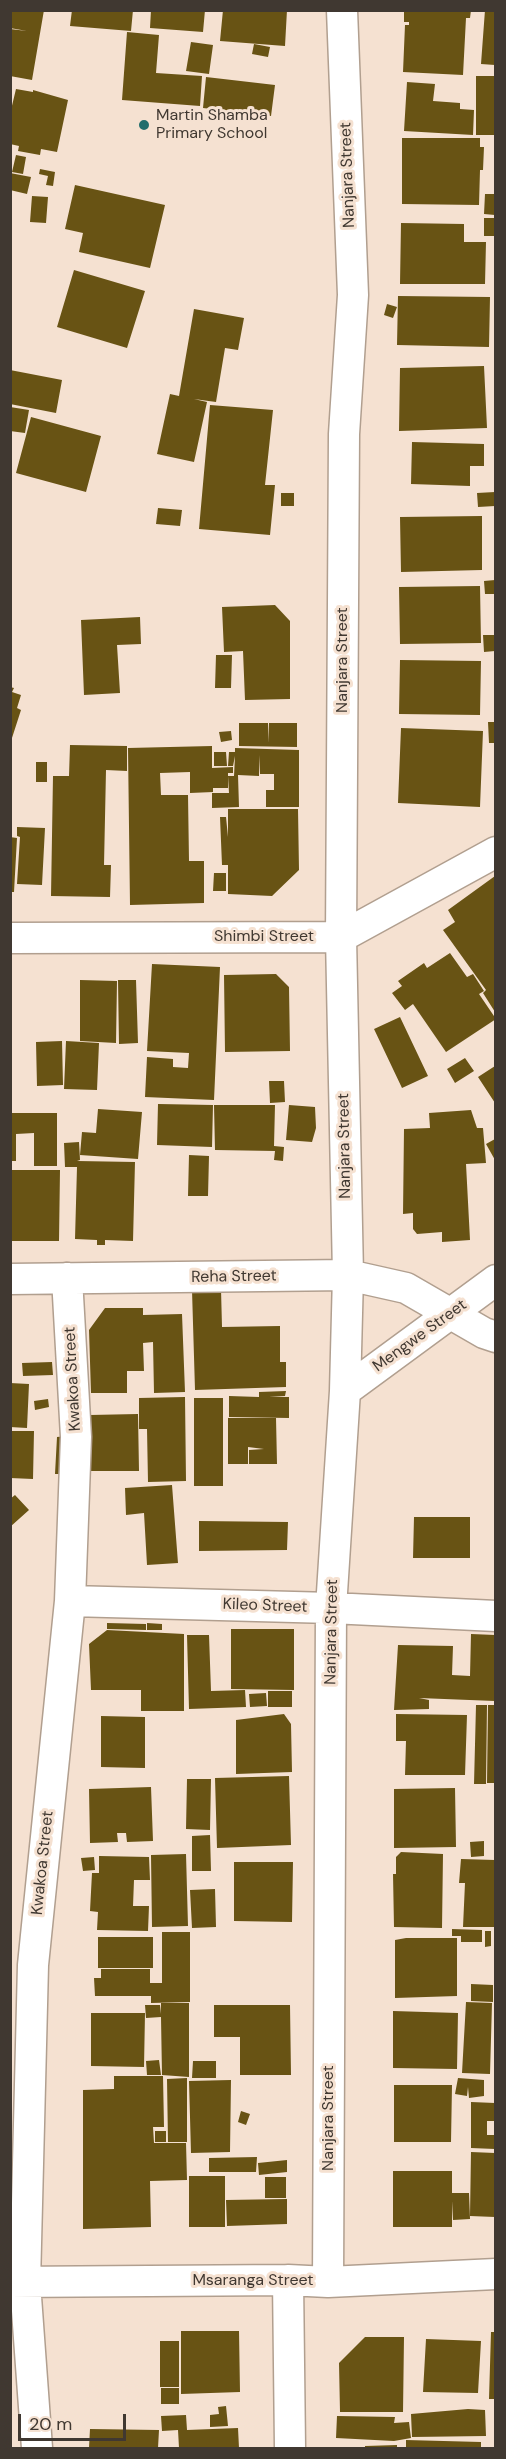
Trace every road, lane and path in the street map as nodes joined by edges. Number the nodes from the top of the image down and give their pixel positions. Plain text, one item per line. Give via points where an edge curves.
1 (342, 10) edge
2 (495, 852) edge
3 (341, 937) junction
4 (10, 938) edge
5 (348, 1275) junction
6 (67, 1278) junction
7 (10, 1279) edge
8 (495, 1280) edge
9 (450, 1314) junction
10 (495, 1337) edge
11 (345, 1391) junction
12 (70, 1601) junction
13 (331, 1608) junction
14 (495, 1616) edge
15 (495, 2274) edge
16 (288, 2280) junction
17 (328, 2282) junction
18 (18, 2283) edge
19 (37, 2448) edge
20 (290, 2448) edge

1 - 3 street, Nanjara Street via 352,295 344,434
2 - 3 street, Shimbi Street
3 - 4 street, Shimbi Street
3 - 5 street, Nanjara Street
5 - 6 street, Reha Street
5 - 9 street, Reha Street via 406,1288
5 - 11 street, Nanjara Street
6 - 7 street, Reha Street
6 - 12 street, Kwakoa Street via 76,1437
8 - 9 street, Mengwe Street
9 - 10 street, Reha Street
9 - 11 street, Mengwe Street
11 - 13 street, Nanjara Street
12 - 13 street, Kileo Street
12 - 18 street, Kwakoa Street via 33,1965
13 - 14 street, Kileo Street
13 - 17 street, Nanjara Street
15 - 17 street, Msaranga Street
16 - 17 street, Msaranga Street
16 - 18 street, Msaranga Street
16 - 20 street
18 - 19 street, Kwakoa Street

